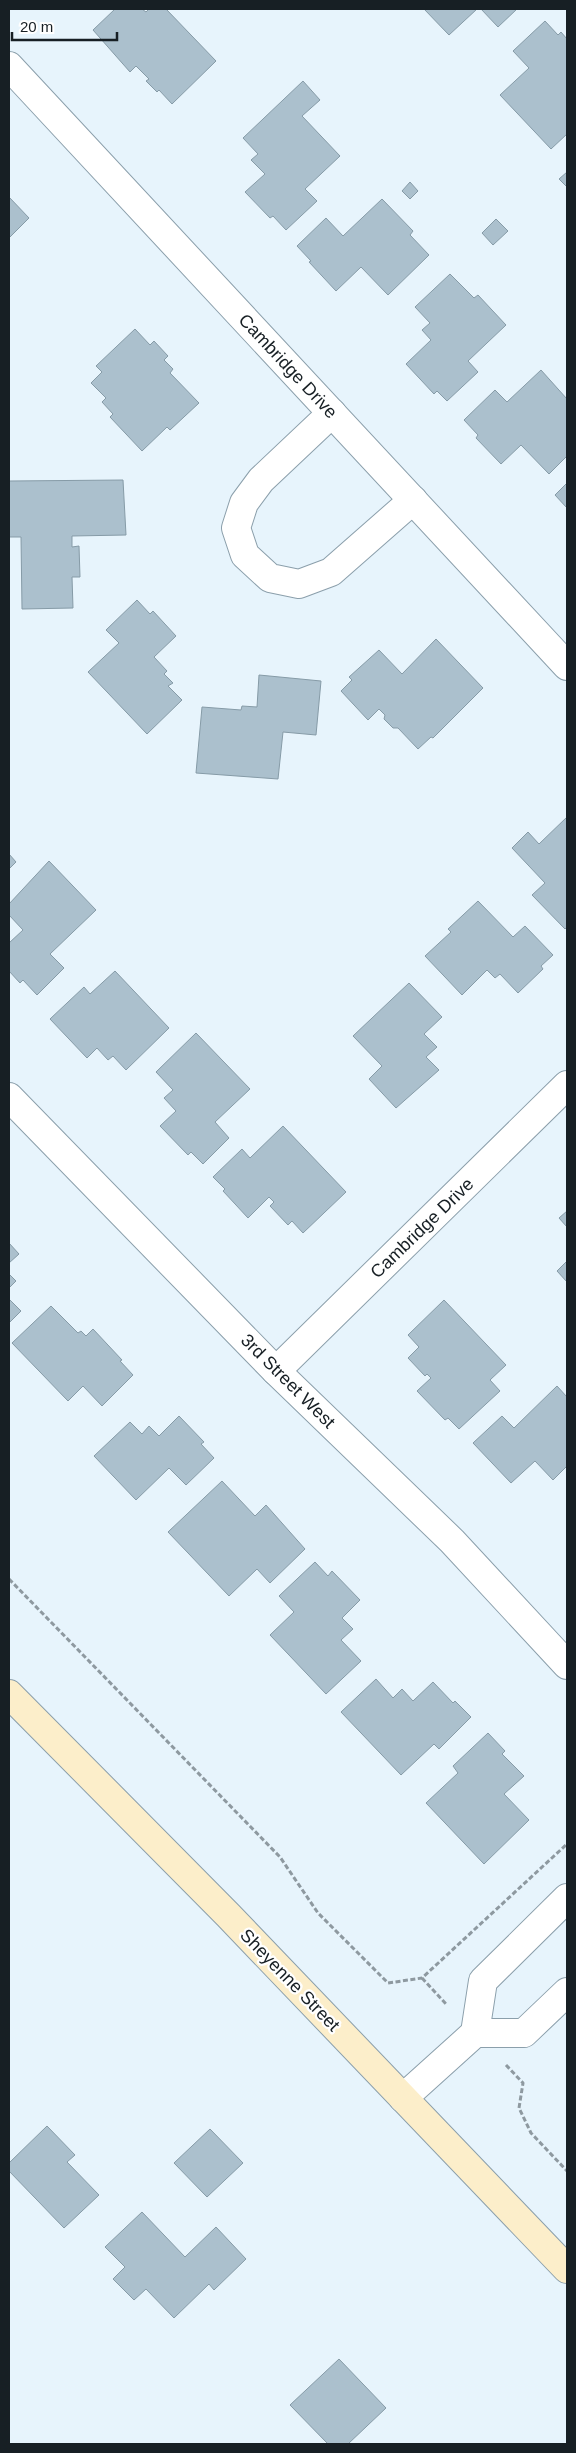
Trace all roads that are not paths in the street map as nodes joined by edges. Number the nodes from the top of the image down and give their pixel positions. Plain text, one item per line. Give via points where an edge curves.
1 (9, 66) edge
2 (332, 413) junction
3 (413, 500) junction
4 (567, 666) edge
5 (567, 1085) edge
6 (9, 1097) edge
7 (276, 1371) junction
8 (567, 1665) edge
9 (9, 1694) edge
10 (567, 1898) edge
11 (567, 1992) edge
12 (476, 2034) junction
13 (403, 2098) junction
14 (567, 2269) edge

1 - 2 street, Cambridge Drive
2 - 3 street, Cambridge Drive
2 - 3 street via 261,480 244,503 236,528 245,555 270,578 299,584 331,572
3 - 4 street, Cambridge Drive
5 - 7 street, Cambridge Drive
6 - 7 street, 3rd Street West
7 - 8 street, 3rd Street West via 452,1541
9 - 13 main road, Sheyenne Street
10 - 12 street via 483,1981
11 - 12 street via 524,2033
12 - 13 street
13 - 14 main road, Sheyenne Street

